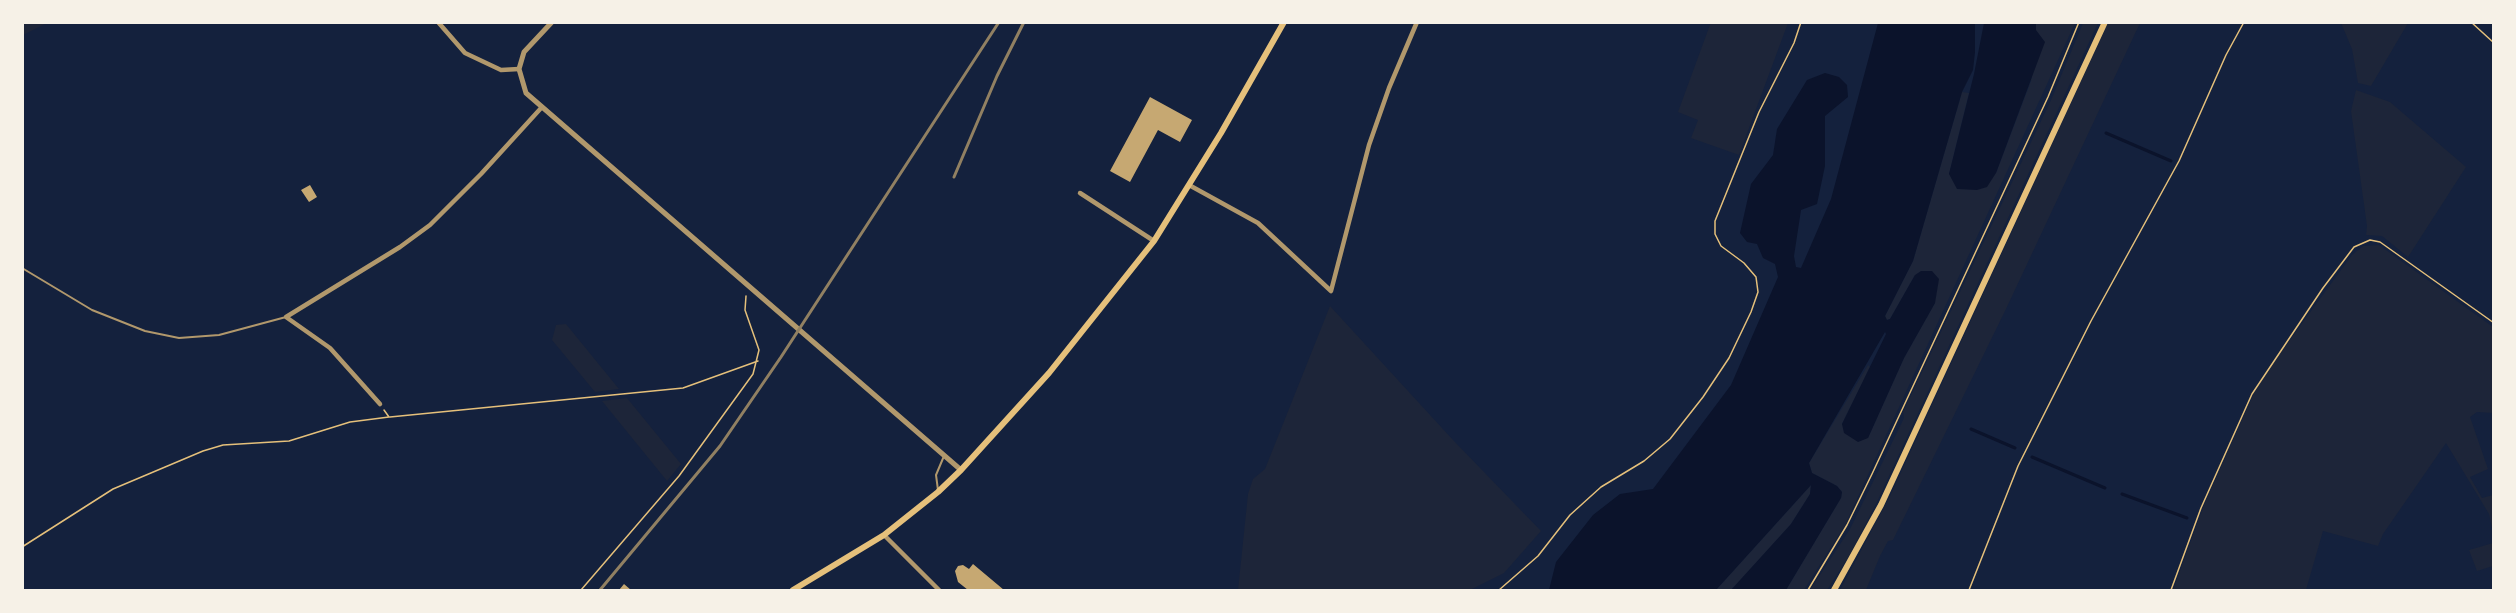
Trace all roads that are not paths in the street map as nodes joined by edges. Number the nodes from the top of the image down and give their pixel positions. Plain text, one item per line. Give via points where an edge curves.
1 (438, 22) edge
2 (552, 22) edge
3 (1284, 22) edge
4 (1417, 22) edge
5 (2104, 22) edge
6 (519, 69) junction
7 (542, 107) junction
8 (1189, 185) junction
9 (1080, 193) dead end
10 (1154, 241) junction
11 (22, 268) edge
12 (286, 317) junction
13 (380, 404) road end
14 (944, 456) junction
15 (961, 470) junction
16 (938, 492) junction
17 (884, 535) junction
18 (793, 591) edge
19 (939, 591) edge
20 (1834, 591) edge

1 - 6 street via 465,53 501,70
2 - 6 street via 524,52
3 - 8 main road
4 - 8 street via 1369,145 1330,291 1258,223
5 - 20 main road via 1881,505
6 - 7 street via 526,93
7 - 12 street via 430,225
7 - 14 street
8 - 10 main road
9 - 10 street
10 - 15 main road via 1049,373
11 - 12 lane via 117,322 168,336 219,335
12 - 13 street via 330,348
14 - 15 street
14 - 16 lane via 936,476
15 - 16 main road
16 - 17 main road
17 - 18 main road
17 - 19 street

